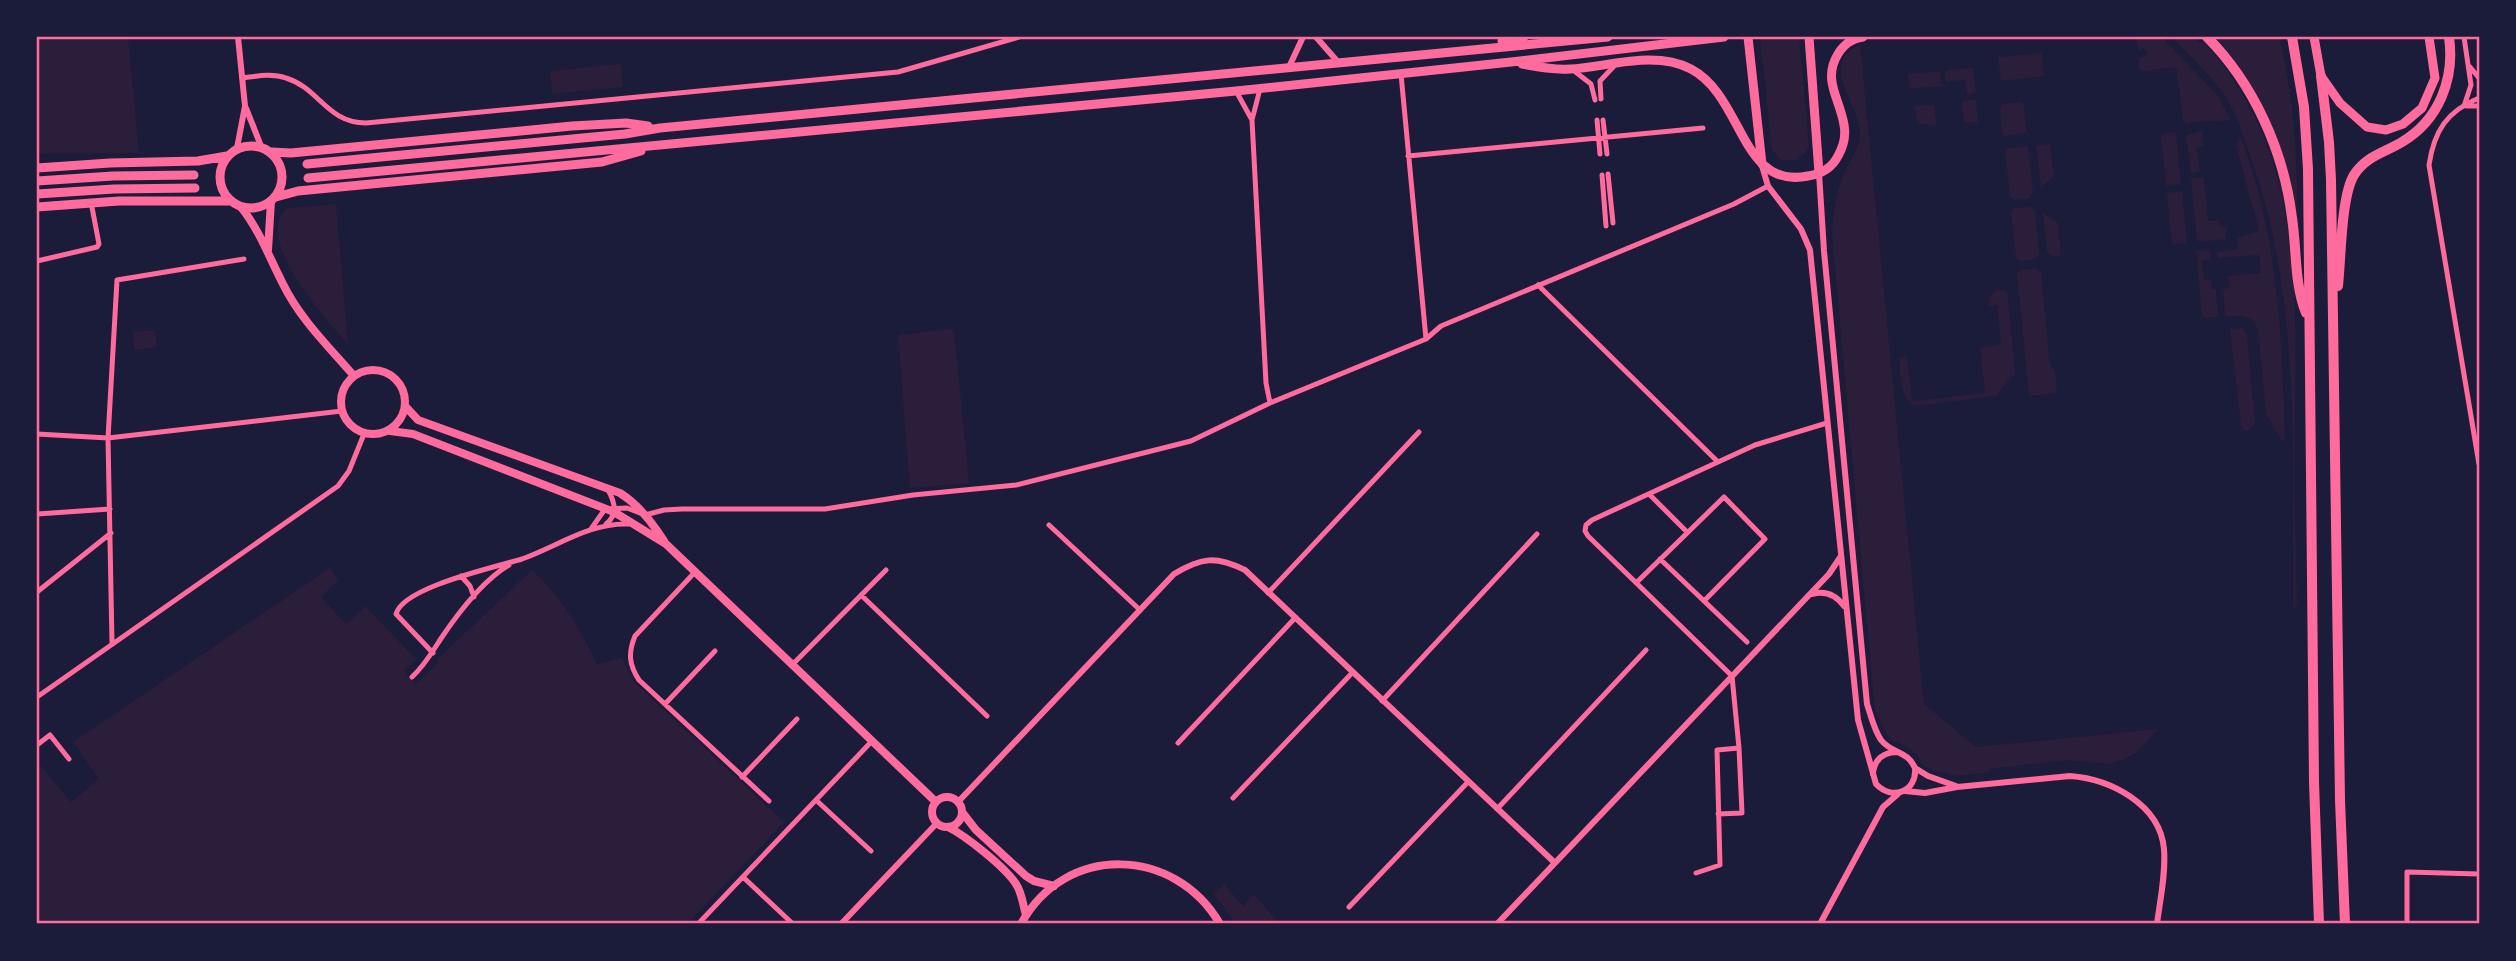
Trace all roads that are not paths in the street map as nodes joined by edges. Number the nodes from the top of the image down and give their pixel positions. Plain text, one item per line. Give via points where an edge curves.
1 (238, 37) edge
2 (1019, 37) edge
3 (1303, 37) edge
4 (1317, 37) edge
5 (1524, 37) edge
6 (1608, 37) edge
7 (1724, 37) edge
8 (1748, 37) edge
9 (1809, 37) edge
10 (1863, 37) edge
11 (2207, 37) edge
12 (2292, 37) edge
13 (2314, 37) edge
14 (2429, 37) edge
15 (2449, 37) edge
16 (2464, 37) edge
17 (1466, 49) junction
18 (1338, 62) junction
19 (1511, 62) junction
20 (1616, 64) junction
21 (1289, 67) junction
22 (2469, 67) junction
23 (1570, 69) junction
24 (1401, 74) junction
25 (2321, 75) junction
26 (242, 78) junction
27 (2479, 78) edge
28 (1261, 88) junction
29 (1236, 91) junction
30 (2479, 98) edge
31 (245, 106) junction
32 (2464, 106) junction
33 (2479, 106) edge
34 (1252, 120) junction
35 (1600, 120) dead end
36 (660, 128) junction
37 (1703, 128) dead end
38 (1602, 138) junction
39 (261, 146) junction
40 (659, 146) junction
41 (237, 148) junction
42 (272, 152) junction
43 (1603, 154) dead end
44 (227, 156) junction
45 (1408, 156) junction
46 (307, 164) dead end
47 (1762, 166) junction
48 (37, 168) edge
49 (1819, 173) junction
50 (194, 175) dead end
51 (308, 178) dead end
52 (37, 181) edge
53 (1768, 186) junction
54 (195, 188) dead end
55 (37, 194) edge
56 (274, 199) junction
57 (230, 201) junction
58 (91, 202) junction
59 (37, 207) edge
60 (241, 207) junction
61 (1613, 223) dead end
62 (1606, 226) dead end
63 (1615, 244) dead end
64 (1608, 247) dead end
65 (268, 250) junction
66 (1616, 252) junction
67 (1609, 255) junction
68 (244, 259) dead end
69 (37, 261) edge
70 (1538, 285) junction
71 (2309, 323) junction
72 (2334, 325) junction
73 (1426, 339) junction
74 (354, 376) junction
75 (1270, 402) junction
76 (406, 407) junction
77 (342, 411) junction
78 (1827, 423) junction
79 (390, 430) junction
80 (1419, 432) dead end
81 (37, 433) edge
82 (364, 434) junction
83 (108, 438) junction
84 (1718, 462) junction
85 (2479, 464) edge
86 (607, 489) junction
87 (1650, 495) junction
88 (110, 509) junction
89 (611, 509) junction
90 (37, 514) edge
91 (645, 515) junction
92 (636, 525) junction
93 (1049, 525) dead end
94 (603, 526) junction
95 (591, 529) junction
96 (1687, 532) junction
97 (111, 533) junction
98 (1537, 534) dead end
99 (666, 544) junction
100 (1841, 556) junction
101 (1660, 559) junction
102 (518, 560) junction
103 (886, 570) dead end
104 (696, 571) junction
105 (461, 576) junction
106 (1637, 582) junction
107 (37, 592) edge
108 (1268, 593) junction
109 (1810, 594) junction
110 (861, 595) junction
111 (474, 597) junction
112 (1704, 601) junction
113 (1846, 608) junction
114 (1140, 610) junction
115 (1295, 618) junction
116 (1747, 642) dead end
117 (112, 643) junction
118 (1646, 650) dead end
119 (715, 651) dead end
120 (433, 653) junction
121 (793, 664) junction
122 (1352, 673) junction
123 (1732, 676) junction
124 (412, 677) dead end
125 (37, 697) edge
126 (1382, 701) junction
127 (666, 704) junction
128 (987, 716) dead end
129 (797, 719) dead end
130 (873, 741) junction
131 (1178, 743) dead end
132 (37, 745) edge
133 (1739, 748) junction
134 (1898, 752) junction
135 (69, 759) dead end
136 (1915, 768) junction
137 (1874, 776) junction
138 (742, 777) junction
139 (1468, 782) junction
140 (1957, 787) junction
141 (1901, 792) junction
142 (1233, 798) dead end
143 (816, 800) junction
144 (769, 801) dead end
145 (936, 802) junction
146 (958, 802) junction
147 (1497, 809) junction
148 (962, 812) junction
149 (1718, 814) junction
150 (937, 823) junction
151 (948, 827) junction
152 (871, 851) dead end
153 (1555, 863) junction
154 (1696, 873) dead end
155 (2479, 874) edge
156 (743, 877) junction
157 (1054, 886) junction
158 (1349, 907) dead end
159 (1026, 915) junction
160 (698, 924) edge
161 (793, 924) edge
162 (841, 924) edge
163 (1021, 924) edge
164 (1220, 924) edge
165 (1497, 924) edge
166 (1820, 924) edge
167 (2157, 924) edge
168 (2319, 924) edge
169 (2345, 924) edge
170 (2407, 924) edge

1 - 26 street
2 - 26 street via 898,72 366,123 339,117 287,78
3 - 21 street
4 - 18 street
5 - 17 highway
6 - 17 highway
7 - 19 highway
8 - 47 highway
9 - 49 highway
10 - 49 highway via 1841,48 1832,63 1830,76 1844,122 1844,138 1837,158
11 - 71 highway via 2242,79 2276,151 2292,217 2300,295
12 - 71 highway via 2307,140
13 - 25 highway
14 - 25 highway via 2435,78 2422,108 2403,124 2386,130 2367,127 2340,103
15 - 72 highway via 2449,79 2439,104 2423,127 2374,155 2352,178
16 - 22 street
17 - 18 highway
18 - 21 highway
19 - 23 highway
19 - 24 highway
20 - 23 highway
20 - 23 street via 1601,81 1598,99 1587,79
20 - 47 highway via 1653,60 1691,69 1714,87
21 - 36 highway
22 - 27 street
22 - 32 street via 2471,85
24 - 28 highway
24 - 45 street
25 - 72 highway via 2329,142
26 - 31 street
28 - 29 highway
28 - 34 street
29 - 34 street
29 - 40 highway
30 - 32 street
31 - 39 street
31 - 41 street
32 - 33 street
32 - 85 street via 2449,116 2433,141 2429,165
34 - 75 street
35 - 38 street
36 - 42 highway via 625,123 572,126
36 - 46 highway
37 - 38 street
38 - 43 street
38 - 45 street
39 - 41 highway
39 - 42 highway
40 - 51 highway
40 - 56 highway via 602,162 298,191
41 - 44 highway
42 - 56 highway via 283,174
44 - 48 highway via 198,162
44 - 57 highway via 220,179
45 - 73 street
47 - 49 highway via 1777,176
47 - 53 street
49 - 134 street via 1867,704 1881,740
50 - 52 highway
53 - 66 street
53 - 78 street via 1801,229 1810,250
54 - 55 highway
56 - 60 highway via 262,206
56 - 65 main road
57 - 58 highway
57 - 60 highway
58 - 59 highway
58 - 69 street via 97,247
60 - 65 main road
61 - 62 street via 1605,175
63 - 66 street
64 - 67 street
65 - 74 main road via 303,317
66 - 67 street
67 - 70 street
68 - 83 street via 117,280
70 - 73 street via 1441,326
70 - 84 street
71 - 168 highway
72 - 169 highway
73 - 75 street
74 - 76 main road via 378,370 390,374 400,383
74 - 77 main road via 345,385
75 - 91 street via 1191,441 1016,485 825,509 682,509
76 - 79 main road via 402,419
76 - 86 main road via 418,420
77 - 82 main road via 347,422
77 - 83 street
78 - 84 street via 1755,445
78 - 100 street
79 - 82 main road
79 - 89 main road via 413,434
80 - 108 street
81 - 83 street
82 - 117 street via 338,486
83 - 88 street
84 - 87 street
86 - 89 street
86 - 91 main road via 627,498
87 - 96 street
87 - 106 street via 1592,520 1585,531
88 - 90 street
88 - 97 street
89 - 91 street via 627,508
89 - 92 main road
89 - 94 street via 609,522
89 - 95 street
91 - 99 main road
92 - 94 street
92 - 99 main road
93 - 114 street
94 - 95 street
95 - 102 street
96 - 101 street
96 - 112 street via 1724,497 1765,539
97 - 107 street
97 - 117 street
98 - 126 street
99 - 104 main road
100 - 109 street
100 - 113 street
101 - 106 street
101 - 112 street
102 - 105 street
102 - 111 street
103 - 110 street
104 - 121 main road
104 - 127 street via 635,636 630,649 632,670
105 - 111 street
105 - 120 street via 413,597 396,612
106 - 123 street
108 - 114 street via 1245,570 1226,561 1209,560 1174,574
108 - 115 street
109 - 113 street via 1832,594
109 - 123 street
110 - 121 street
110 - 128 street
111 - 120 street
112 - 116 street
113 - 137 street via 1858,720
114 - 146 street
115 - 122 street
115 - 131 street
117 - 125 street
118 - 147 street
119 - 127 street
120 - 124 street
121 - 130 main road
122 - 126 street
122 - 142 street
123 - 133 street
123 - 153 street
126 - 139 street
127 - 138 street
129 - 138 street
130 - 143 street
130 - 145 main road
132 - 135 street via 50,735
133 - 149 street via 1717,750
133 - 149 street via 1742,813
134 - 136 street
134 - 137 street via 1880,758
136 - 140 street
136 - 141 street via 1915,778
137 - 141 street via 1882,790
138 - 144 street
139 - 147 street
139 - 158 street
140 - 141 street
140 - 167 street via 2070,776 2097,779 2130,796 2162,836
141 - 166 street via 1883,807
143 - 152 street
143 - 156 street
145 - 146 main road via 952,798
145 - 150 main road
146 - 148 main road
147 - 153 street
148 - 151 main road via 957,824
148 - 157 main road via 1026,876
149 - 154 street via 1720,865
150 - 151 main road
150 - 162 street
151 - 159 main road via 1012,879
153 - 165 street
155 - 170 street via 2407,872
156 - 160 street
156 - 161 street
157 - 159 main road
157 - 164 main road via 1097,866 1151,868 1191,889
159 - 163 main road

